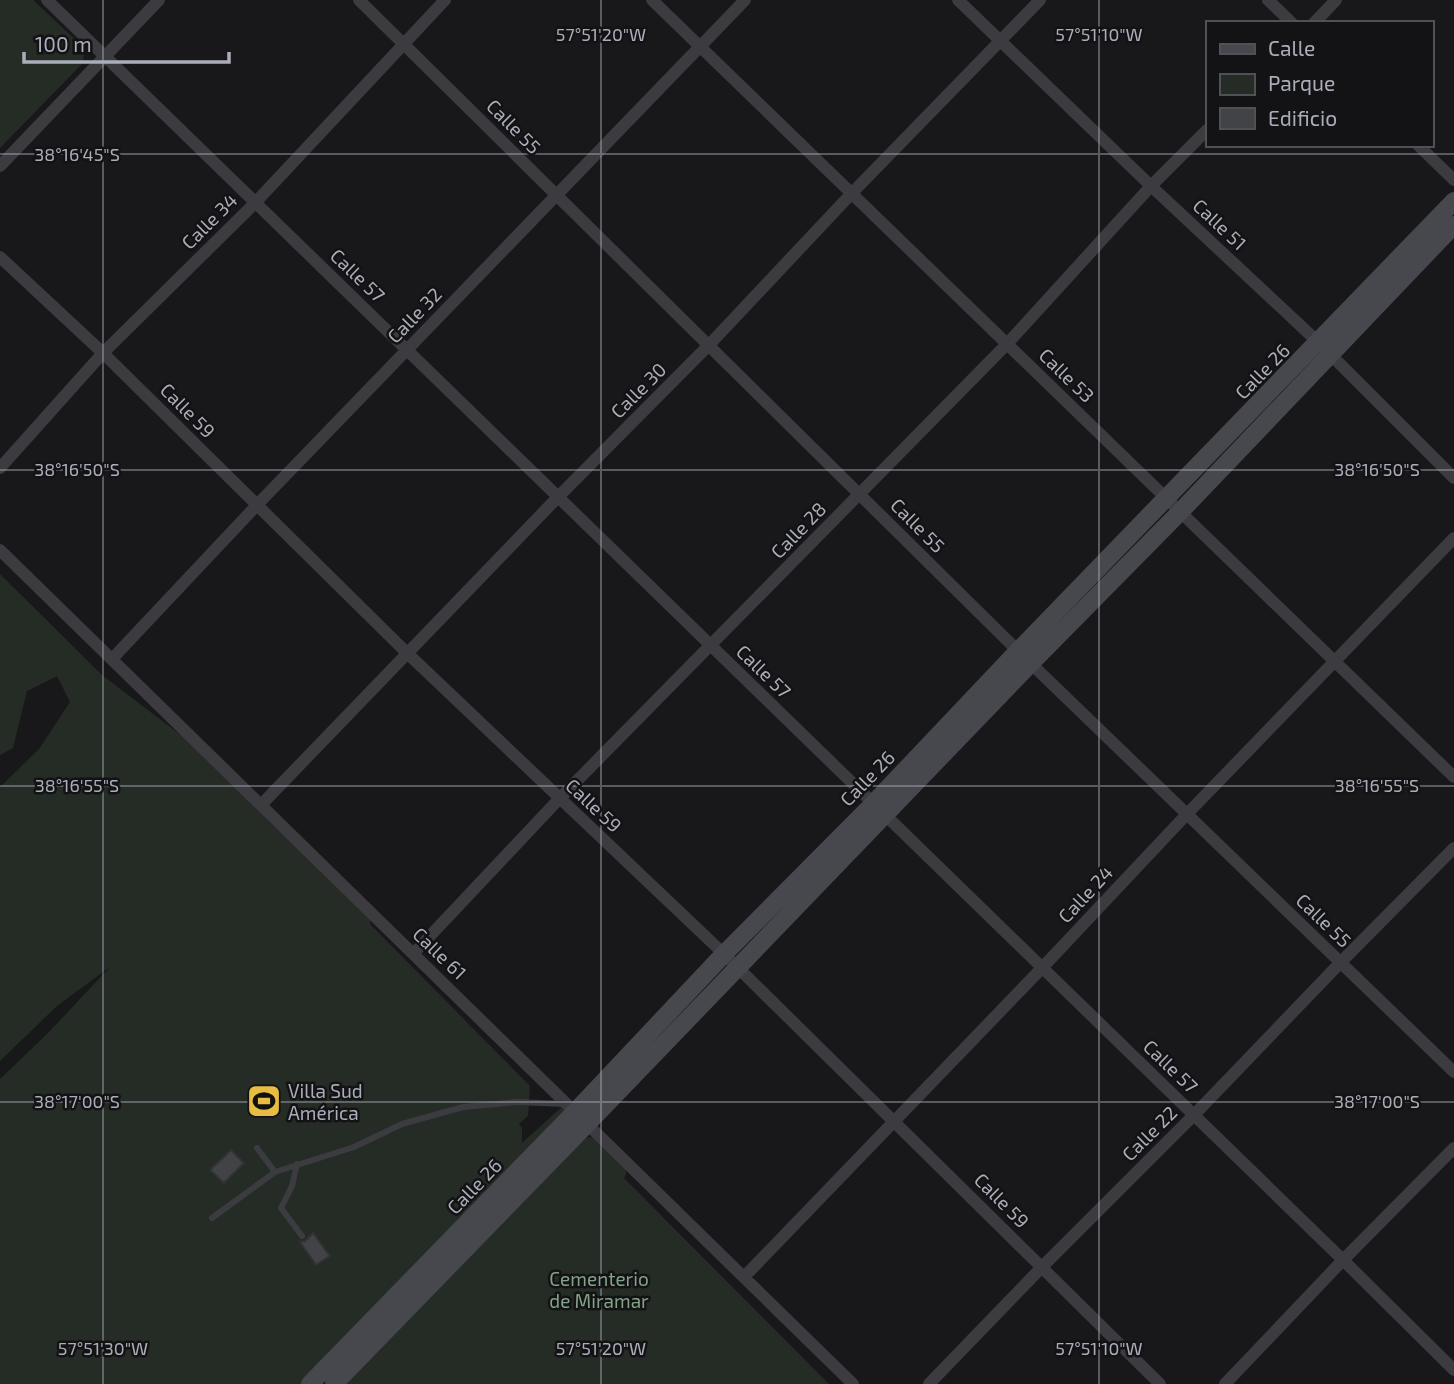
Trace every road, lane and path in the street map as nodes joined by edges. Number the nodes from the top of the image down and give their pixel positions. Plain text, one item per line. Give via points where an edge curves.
1 (47, 0) edge
2 (159, 0) edge
3 (359, 0) edge
4 (446, 0) edge
5 (653, 0) edge
6 (745, 0) edge
7 (958, 0) edge
8 (1040, 0) edge
9 (1268, 0) edge
10 (1336, 0) edge
11 (1290, 21) edge
12 (1316, 21) edge
13 (1001, 41) junction
14 (404, 44) junction
15 (700, 46) junction
16 (106, 56) junction
17 (1206, 131) edge
18 (1420, 147) edge
19 (0, 166) edge
20 (1454, 180) edge
21 (1151, 186) junction
22 (852, 193) junction
23 (557, 195) junction
24 (1454, 201) edge
25 (256, 202) junction
26 (1454, 225) edge
27 (0, 257) edge
28 (1007, 344) junction
29 (709, 345) junction
30 (1325, 349) junction
31 (407, 350) junction
32 (103, 353) junction
33 (0, 468) edge
34 (1454, 478) edge
35 (859, 494) junction
36 (558, 497) junction
37 (1167, 499) junction
38 (257, 505) junction
39 (1180, 512) junction
40 (1454, 538) edge
41 (0, 550) edge
42 (711, 646) junction
43 (407, 653) junction
44 (1025, 657) junction
45 (112, 659) junction
46 (1335, 662) junction
47 (1454, 777) edge
48 (559, 799) junction
49 (261, 805) junction
50 (878, 809) junction
51 (1187, 814) junction
52 (1454, 848) edge
53 (413, 954) junction
54 (730, 961) junction
55 (1340, 962) junction
56 (1042, 968) junction
57 (1454, 1072) edge
58 (576, 1113) junction
59 (1194, 1115) junction
60 (895, 1121) junction
61 (257, 1148) dead end
62 (1454, 1148) edge
63 (297, 1164) junction
64 (275, 1172) junction
65 (212, 1218) dead end
66 (302, 1236) dead end
67 (1343, 1260) junction
68 (1042, 1267) junction
69 (744, 1277) junction
70 (1454, 1370) edge
71 (310, 1384) edge
72 (334, 1384) edge
73 (853, 1384) edge
74 (929, 1384) edge
75 (1160, 1384) edge
76 (1225, 1384) edge

1 - 16 street, Calle 57
2 - 16 street
3 - 14 street, Calle 55
4 - 14 street, Calle 34
5 - 15 street, Calle 53
6 - 15 street, Calle 32
7 - 13 street, Calle 51
8 - 13 street, Calle 30
9 - 11 street
10 - 12 street
13 - 21 street, Calle 51
13 - 22 street, Calle 30
14 - 23 street, Calle 55
14 - 25 street, Calle 34
15 - 22 street, Calle 53
15 - 23 street, Calle 32
16 - 19 street
16 - 25 street, Calle 57
17 - 21 street, Calle 28
18 - 20 street
21 - 28 street, Calle 28
21 - 30 street, Calle 51
22 - 28 street, Calle 53
22 - 29 street, Calle 30
23 - 29 street, Calle 55
23 - 31 street, Calle 32
24 - 30 main road, Calle 26
25 - 31 street, Calle 57
25 - 32 street, Calle 34
26 - 30 main road, Calle 26
27 - 32 street, Calle 59
28 - 35 street, Calle 28
28 - 37 street, Calle 53
29 - 35 street, Calle 55
29 - 36 street, Calle 30
30 - 34 street, Calle 51
30 - 37 main road, Calle 26
30 - 39 main road, Calle 26
31 - 36 street, Calle 57
31 - 38 street, Calle 32
32 - 33 street, Calle 34
32 - 38 street, Calle 59
35 - 42 street, Calle 28
35 - 44 street, Calle 55
36 - 42 street, Calle 57
36 - 43 street, Calle 30
37 - 39 street, Calle 53
37 - 44 main road, Calle 26
38 - 43 street, Calle 59
38 - 45 street, Calle 32
39 - 44 main road, Calle 26
39 - 46 street, Calle 53
40 - 46 street, Calle 24
41 - 45 street, Calle 61
42 - 48 street, Calle 28
42 - 50 street, Calle 57
43 - 48 street, Calle 59
43 - 49 street, Calle 30
44 - 50 main road, Calle 26
44 - 51 street, Calle 55
45 - 49 street, Calle 61
46 - 47 street, Calle 53
46 - 51 street, Calle 24
48 - 53 street, Calle 28
48 - 54 street, Calle 59
49 - 53 street, Calle 61
50 - 54 main road, Calle 26
50 - 56 street, Calle 57
51 - 55 street, Calle 55
51 - 56 street, Calle 24
52 - 55 street, Calle 22
53 - 58 street, Calle 61
54 - 58 main road, Calle 26
54 - 60 street, Calle 59
55 - 57 street, Calle 55
55 - 59 street, Calle 22
56 - 59 street, Calle 57
56 - 60 street, Calle 24
58 - 63 lane via 517,1102 463,1107 402,1124 354,1147
58 - 69 street, Calle 61
58 - 71 main road, Calle 26
58 - 72 main road, Calle 26
59 - 67 street, Calle 57
59 - 68 street, Calle 22
60 - 68 street, Calle 59
60 - 69 street, Calle 24
61 - 64 lane
62 - 67 street
63 - 64 lane
63 - 66 lane via 281,1208
64 - 65 lane
67 - 70 street, Calle 57
67 - 76 street
68 - 74 street, Calle 22
68 - 75 street, Calle 59
69 - 73 street, Calle 61

